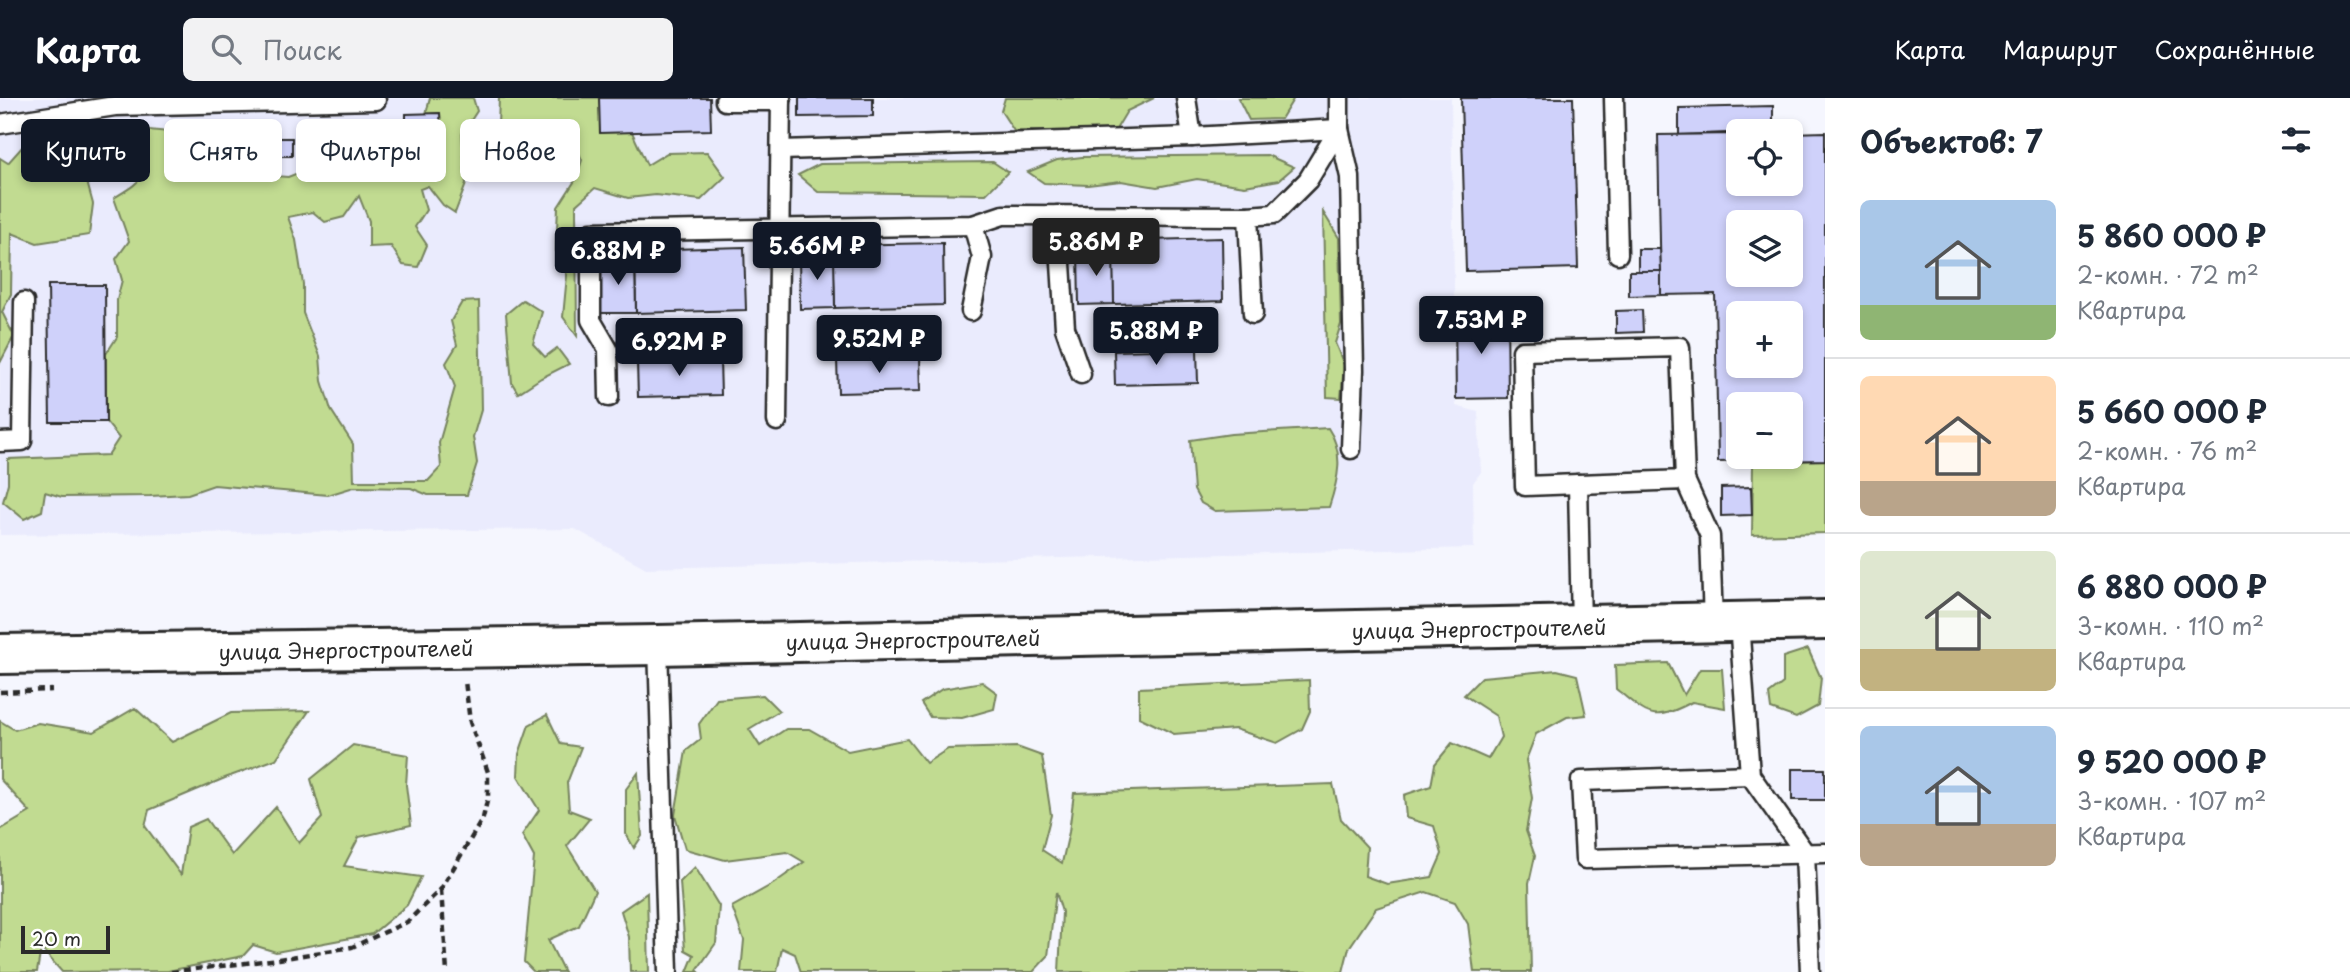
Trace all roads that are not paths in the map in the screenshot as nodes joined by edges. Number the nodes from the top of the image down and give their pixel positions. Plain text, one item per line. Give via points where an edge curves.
1 (1186, 98) edge
2 (1339, 98) edge
3 (1615, 98) edge
4 (376, 100) dead end
5 (781, 100) edge
6 (724, 101) dead end
7 (0, 124) edge
8 (1339, 129) junction
9 (1192, 137) junction
10 (782, 150) junction
11 (1058, 215) junction
12 (1248, 216) junction
13 (973, 225) junction
14 (780, 228) junction
15 (1618, 254) dead end
16 (24, 302) dead end
17 (971, 311) dead end
18 (1253, 314) dead end
19 (1081, 374) dead end
20 (609, 397) dead end
21 (777, 421) dead end
22 (0, 442) edge
23 (1351, 449) dead end
24 (1685, 480) junction
25 (1578, 484) junction
26 (1825, 620) edge
27 (1726, 623) junction
28 (1581, 626) junction
29 (658, 645) junction
30 (0, 654) edge
31 (1750, 775) junction
32 (1805, 853) junction
33 (1825, 853) edge
34 (668, 972) edge
35 (1810, 972) edge

1 - 9 lane
2 - 8 lane
3 - 15 lane
4 - 7 lane via 115,106
5 - 6 lane
5 - 10 lane
8 - 9 lane
8 - 12 lane via 1308,180 1274,214
8 - 23 lane via 1350,177
9 - 10 lane
10 - 14 lane
11 - 12 lane
11 - 13 lane via 1003,215
11 - 19 lane via 1065,328
12 - 18 lane
13 - 14 lane
13 - 17 lane via 982,257
14 - 20 lane via 591,232 591,320 608,349
14 - 21 lane
16 - 22 lane via 22,441
24 - 25 lane
24 - 25 lane via 1680,347 1522,351 1525,486
24 - 27 lane via 1710,536
25 - 28 lane
26 - 27 main road, улица Энергостроителей
27 - 28 main road, улица Энергостроителей
27 - 31 lane
28 - 29 main road, улица Энергостроителей
29 - 30 main road, улица Энергостроителей
29 - 34 lane
31 - 32 lane
31 - 32 lane via 1581,781 1585,859
32 - 33 lane
32 - 35 lane

